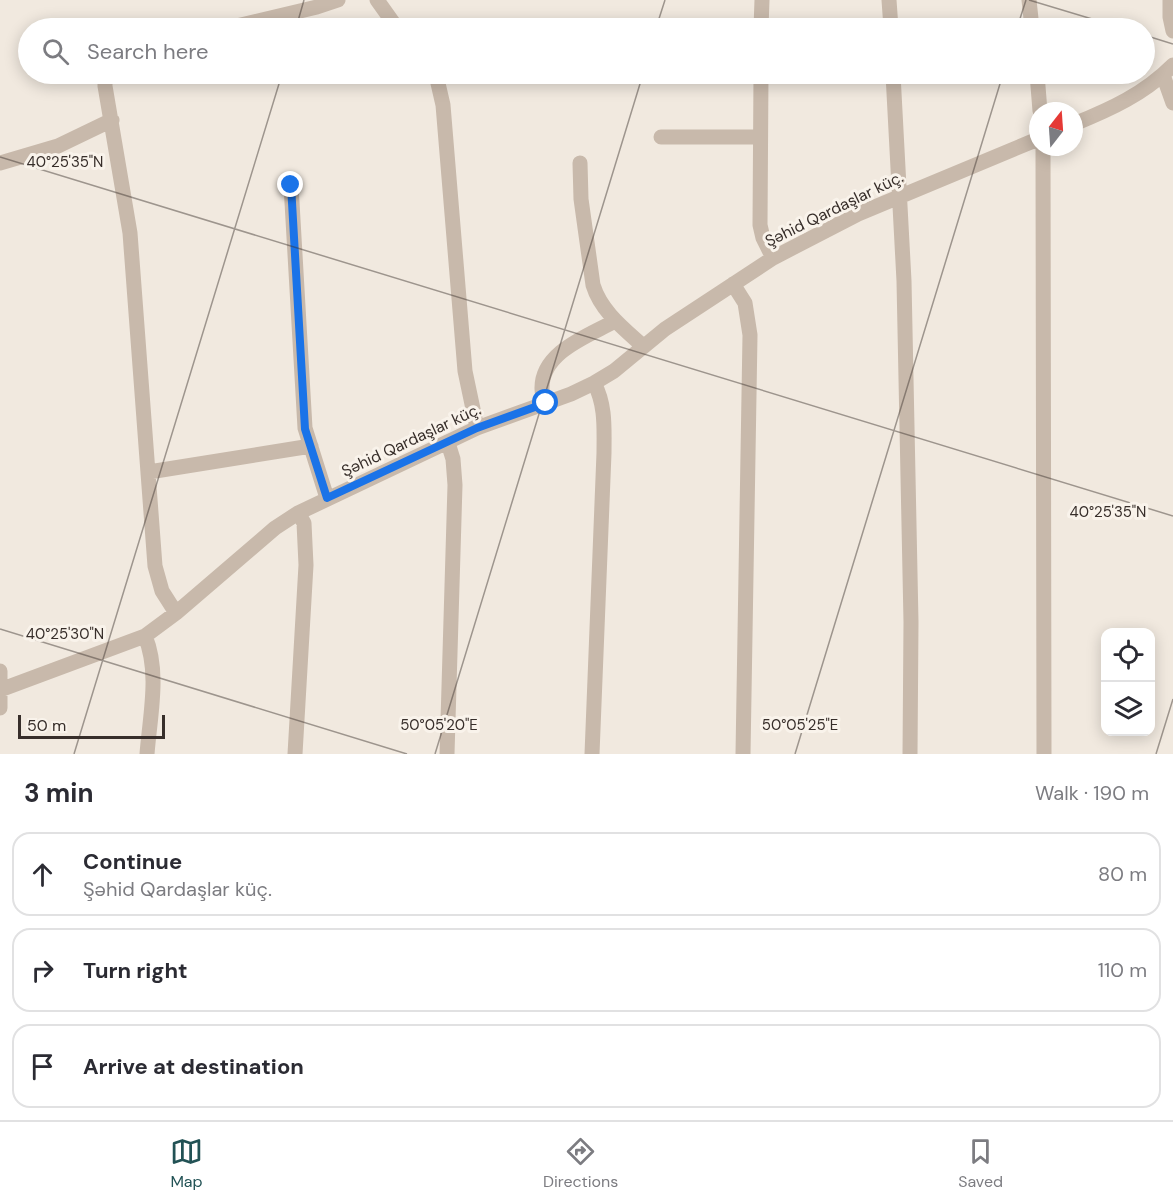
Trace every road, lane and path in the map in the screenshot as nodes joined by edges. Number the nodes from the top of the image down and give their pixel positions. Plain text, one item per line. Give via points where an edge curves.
1 (338, 0) edge
2 (377, 0) edge
3 (762, 0) edge
4 (890, 0) edge
5 (1029, 0) edge
6 (1170, 0) edge
7 (270, 18) edge
8 (390, 18) edge
9 (761, 18) edge
10 (891, 18) edge
11 (1031, 18) edge
12 (1173, 31) edge
13 (1168, 70) edge
14 (1155, 80) edge
15 (107, 84) edge
16 (438, 84) edge
17 (760, 84) edge
18 (893, 84) edge
19 (1038, 84) edge
20 (1150, 84) edge
21 (1039, 102) edge
22 (1173, 103) edge
23 (112, 120) junction
24 (1083, 120) edge
25 (662, 137) dead end
26 (760, 137) junction
27 (1029, 143) edge
28 (1043, 156) edge
29 (0, 163) edge
30 (580, 163) dead end
31 (291, 185) dead end
32 (898, 197) junction
33 (773, 258) junction
34 (733, 284) junction
35 (615, 321) junction
36 (643, 346) junction
37 (594, 383) junction
38 (546, 403) junction
39 (477, 428) junction
40 (448, 443) junction
41 (311, 446) junction
42 (149, 472) junction
43 (327, 498) junction
44 (298, 513) junction
45 (176, 613) junction
46 (145, 636) junction
47 (0, 671) edge
48 (1, 690) edge
49 (0, 708) edge
50 (147, 754) edge
51 (295, 754) edge
52 (447, 754) edge
53 (592, 754) edge
54 (743, 754) edge
55 (910, 754) edge
56 (1044, 754) edge

1 - 7 street
2 - 8 street
3 - 9 street
4 - 10 street
5 - 11 street
6 - 12 street
13 - 14 street
13 - 22 street
15 - 23 street
16 - 39 street via 465,372
17 - 26 street
18 - 32 street
19 - 21 street
20 - 24 street via 1132,98
23 - 29 street via 58,146
23 - 42 street via 130,232
25 - 26 street
26 - 33 street via 760,225
27 - 32 street, Şəhid Qardaşlar küç.
28 - 56 street
30 - 35 street via 593,285 597,299
31 - 41 street via 305,429
32 - 33 street, Şəhid Qardaşlar küç.
32 - 55 street via 904,281
33 - 34 street, Şəhid Qardaşlar küç.
34 - 36 street, Şəhid Qardaşlar küç.
34 - 54 street via 745,303 750,335
35 - 36 street
35 - 38 street via 559,353 548,367 542,389
36 - 37 street, Şəhid Qardaşlar küç.
37 - 38 street, Şəhid Qardaşlar küç.
37 - 53 street via 603,406 604,453
38 - 39 street, Şəhid Qardaşlar küç.
39 - 40 street, Şəhid Qardaşlar küç.
40 - 43 street, Şəhid Qardaşlar küç.
40 - 52 street via 455,485
41 - 42 street
41 - 43 street
42 - 45 street via 155,566 162,591
43 - 44 street, Şəhid Qardaşlar küç.
44 - 45 street, Şəhid Qardaşlar küç.
44 - 51 street via 304,523 306,564
45 - 46 street, Şəhid Qardaşlar küç.
46 - 48 street, Şəhid Qardaşlar küç.
46 - 50 street via 152,652 154,673
47 - 48 street
48 - 49 street

